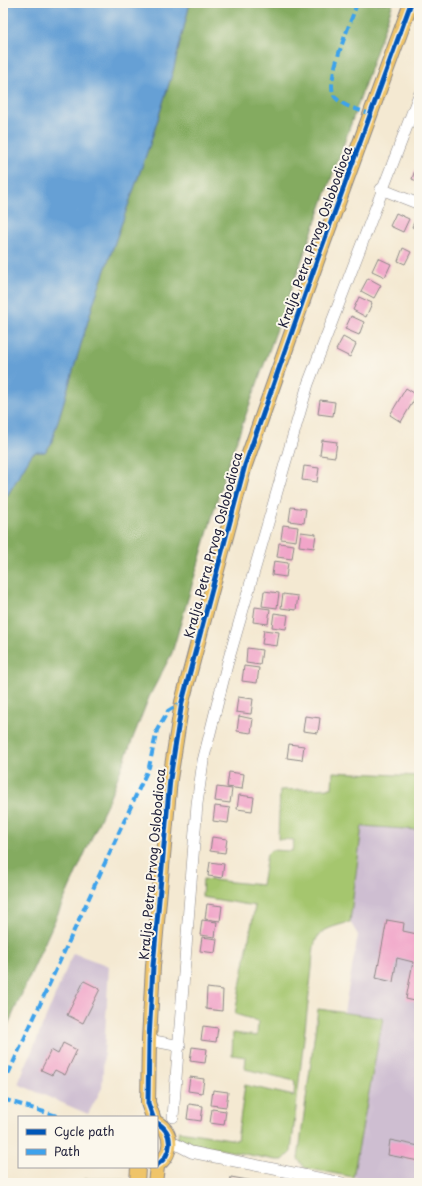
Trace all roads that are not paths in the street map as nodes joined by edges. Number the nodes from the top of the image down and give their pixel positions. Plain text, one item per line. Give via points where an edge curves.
1 (412, 3) edge
2 (419, 95) edge
3 (382, 189) junction
4 (419, 204) edge
5 (149, 1040) junction
6 (180, 1046) junction
7 (148, 1103) junction
8 (142, 1116) edge
9 (153, 1116) edge
10 (173, 1117) dead end
11 (158, 1124) edge
12 (169, 1148) junction
13 (158, 1164) edge
14 (138, 1168) edge
15 (157, 1168) edge
16 (292, 1178) edge
17 (137, 1183) edge
18 (155, 1183) edge
19 (342, 1183) edge

1 - 5 main road, Kralja Petra Prvog Oslobodioca via 319,255 246,465 182,702 170,779
2 - 3 street
3 - 4 street
3 - 6 street via 308,384 227,665 203,761 197,804
5 - 6 street
5 - 7 main road, Kralja Petra Prvog Oslobodioca
6 - 10 street
7 - 8 main road, Kralja Petra Prvog Oslobodioca
7 - 9 main road, Kralja Petra Prvog Oslobodioca
11 - 12 main road via 165,1130
12 - 13 main road
12 - 16 street
14 - 17 main road
15 - 18 main road
16 - 19 street

